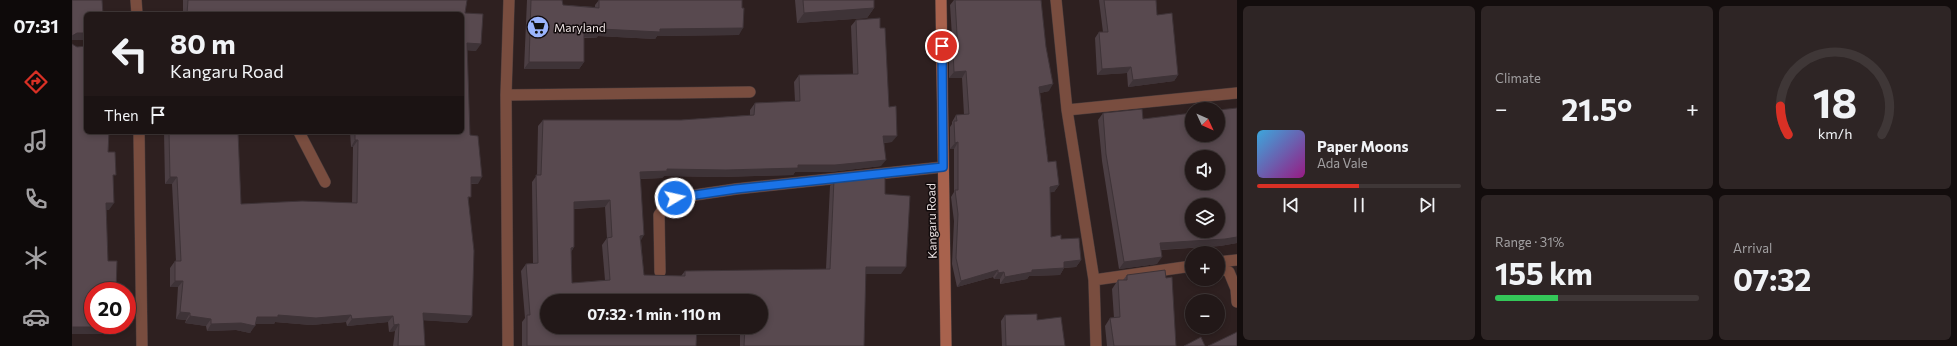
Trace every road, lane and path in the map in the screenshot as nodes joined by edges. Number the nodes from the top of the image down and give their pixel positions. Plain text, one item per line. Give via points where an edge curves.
1 (136, 0) edge
2 (509, 0) edge
3 (941, 0) edge
4 (1056, 0) edge
5 (137, 12) edge
6 (750, 92) dead end
7 (1237, 93) edge
8 (506, 95) junction
9 (1067, 110) junction
10 (139, 134) edge
11 (300, 134) edge
12 (943, 167) junction
13 (325, 182) dead end
14 (1237, 260) edge
15 (1225, 261) edge
16 (1185, 267) edge
17 (1225, 270) edge
18 (660, 272) dead end
19 (1094, 280) junction
20 (1237, 302) edge
21 (142, 346) edge
22 (508, 346) edge
23 (946, 346) edge
24 (1096, 346) edge

1 - 5 street
2 - 8 street
3 - 12 main road, Kangaru Road
4 - 9 street
6 - 8 street
7 - 9 street
8 - 22 street
9 - 19 street
10 - 21 street
11 - 13 street
12 - 18 street via 675,198 659,215
12 - 23 main road, Kangaru Road
14 - 15 street
16 - 19 street
17 - 20 street via 1229,272 1236,289
19 - 24 street

